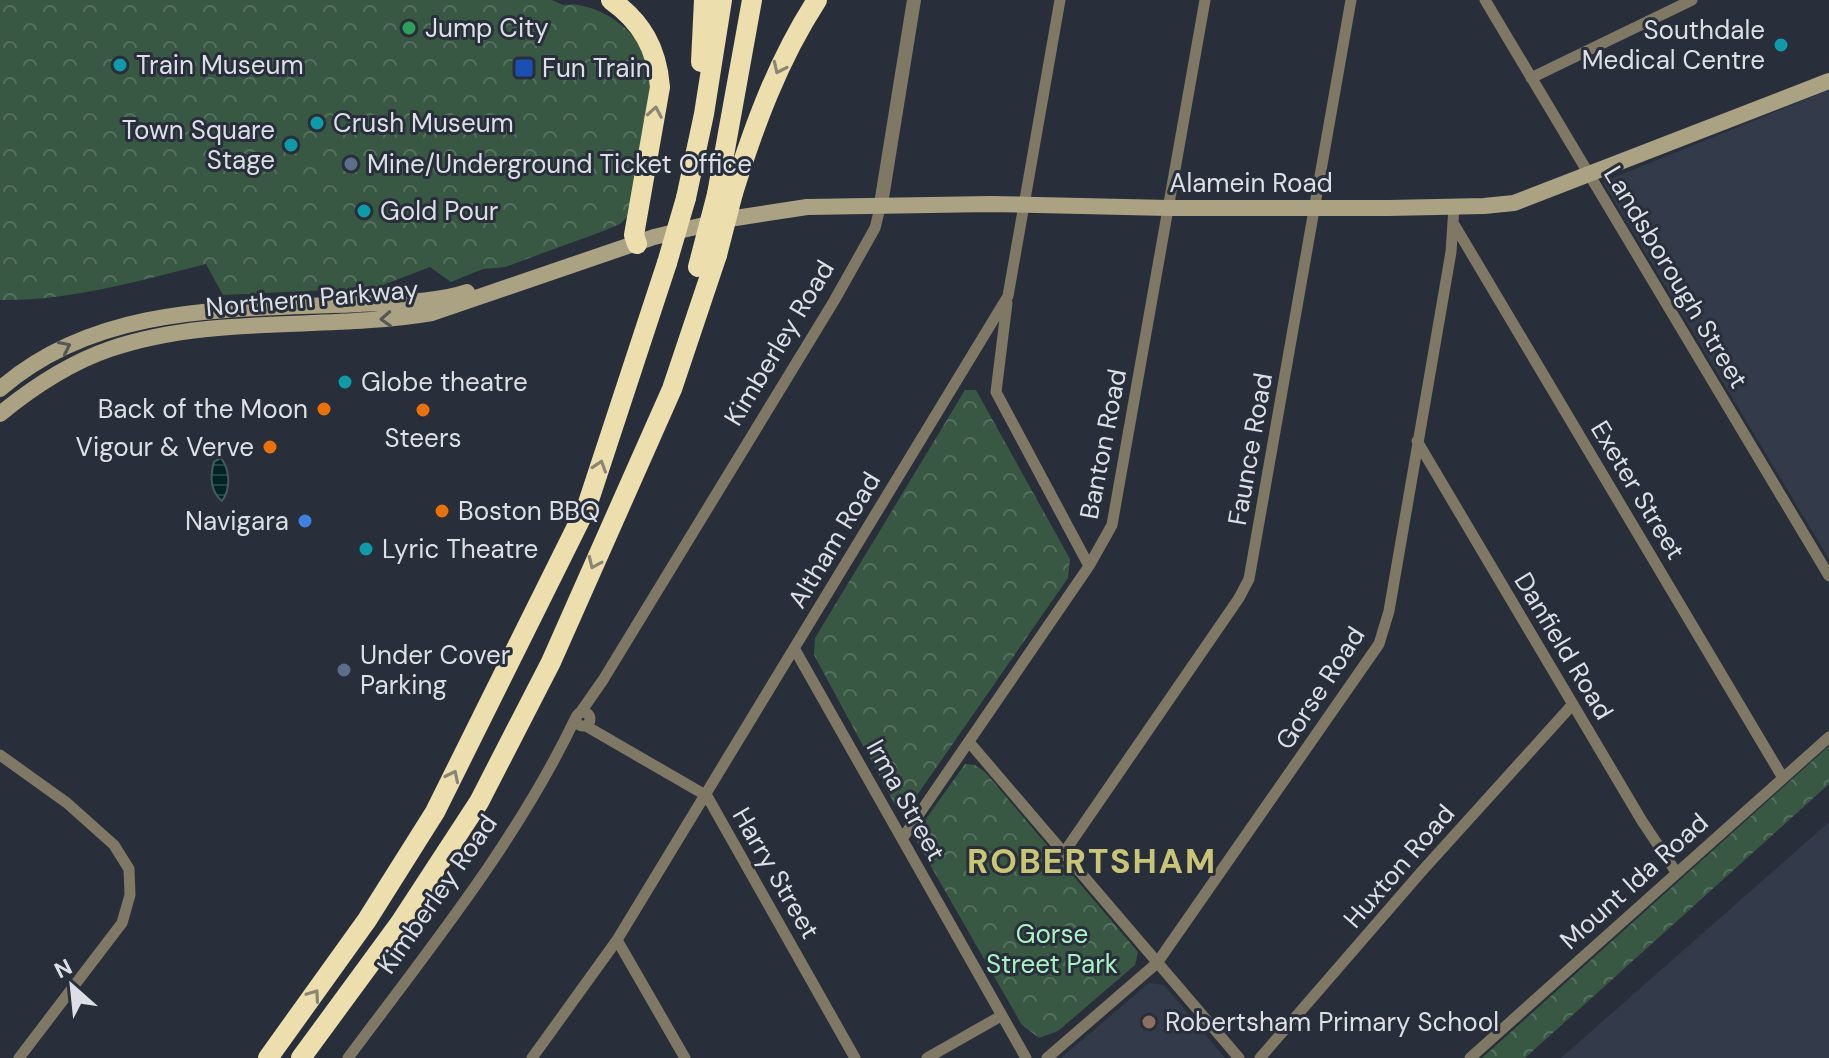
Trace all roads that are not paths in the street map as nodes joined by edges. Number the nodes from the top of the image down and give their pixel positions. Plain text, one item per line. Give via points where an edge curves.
1 (611, 0) edge
2 (704, 0) edge
3 (722, 0) edge
4 (752, 0) edge
5 (817, 0) edge
6 (914, 0) edge
7 (1060, 0) edge
8 (1205, 0) edge
9 (1351, 0) edge
10 (1485, 0) edge
11 (1692, 0) edge
12 (1531, 78) junction
13 (1829, 81) edge
14 (704, 114) junction
15 (1589, 174) junction
16 (725, 194) junction
17 (881, 204) junction
18 (1025, 206) junction
19 (1315, 206) junction
20 (1454, 207) junction
21 (1168, 208) junction
22 (1455, 226) junction
23 (641, 238) junction
24 (1008, 296) junction
25 (0, 389) edge
26 (0, 414) edge
27 (648, 440) junction
28 (1417, 441) junction
29 (1089, 566) junction
30 (1829, 576) edge
31 (794, 648) junction
32 (1573, 704) junction
33 (584, 719) junction
34 (1829, 737) edge
35 (969, 742) junction
36 (0, 755) edge
37 (1783, 778) junction
38 (707, 796) junction
39 (902, 839) junction
40 (1063, 854) junction
41 (1676, 872) junction
42 (617, 940) junction
43 (1157, 963) junction
44 (1001, 1016) junction
45 (19, 1058) edge
46 (268, 1058) edge
47 (301, 1058) edge
48 (348, 1058) edge
49 (532, 1058) edge
50 (685, 1058) edge
51 (855, 1058) edge
52 (927, 1058) edge
53 (1026, 1058) edge
54 (1047, 1058) edge
55 (1239, 1058) edge
56 (1260, 1058) edge
57 (1470, 1058) edge

23 -> 1 highway via 659,69 643,31
2 - 14 highway
3 - 14 highway
4 - 16 highway
5 -> 16 highway via 787,52
6 - 17 street, Kimberley Road
7 - 18 street, Altham Road
8 - 21 street, Banton Road
9 - 19 street, Faunce Road
10 - 12 street, Landsborough Street
11 - 12 street
12 - 15 street, Landsborough Street
13 - 15 main road, Alamein Road
46 -> 14 highway, bridge via 367,920 435,812 587,506 667,263
15 - 20 main road, Alamein Road via 1514,203
15 - 30 street, Landsborough Street
16 - 27 highway, bridge
16 - 27 highway, bridge via 717,255 672,389
17 - 18 main road, Alamein Road
17 - 23 main road, Alamein Road via 807,207
17 - 33 street, Kimberley Road via 875,228 834,301
18 - 21 main road, Alamein Road
18 - 24 street, Altham Road
19 - 20 main road, Alamein Road
19 - 21 main road, Alamein Road
19 - 40 street, Faunce Road via 1249,579
20 - 22 street, Gorse Road
21 - 29 street, Banton Road via 1116,510 1107,538
22 - 28 street, Gorse Road
22 - 37 street, Exeter Street
25 -> 23 main road, Northern Parkway via 54,353 133,322 222,310 439,299
23 -> 26 main road, Northern Parkway via 432,313 142,339 71,366
24 - 29 street via 996,392
24 - 31 street, Altham Road
27 -> 47 highway via 551,662 479,802 400,923
28 - 32 street, Danfield Road
28 - 43 street, Gorse Road via 1379,644
29 - 35 street, Banton Road
31 - 38 street, Altham Road
31 - 39 street, Irma Street
32 - 41 street, Danfield Road
32 - 56 street, Huxton Road
33 - 38 street, Harry Street
33 - 48 street, Kimberley Road via 482,880
34 - 37 street, Mount Ida Road
35 - 39 street, Banton Road
35 - 40 street
36 - 45 street via 67,803 114,845 129,869 130,895 122,923
37 - 41 street, Mount Ida Road
38 - 42 street, Altham Road
38 - 51 street, Harry Street
39 - 44 street, Irma Street
40 - 43 street
41 - 57 street, Mount Ida Road
42 - 49 street, Altham Road
42 - 50 street
43 - 54 street, Gorse Road
43 - 55 street
44 - 52 street
44 - 53 street, Irma Street

